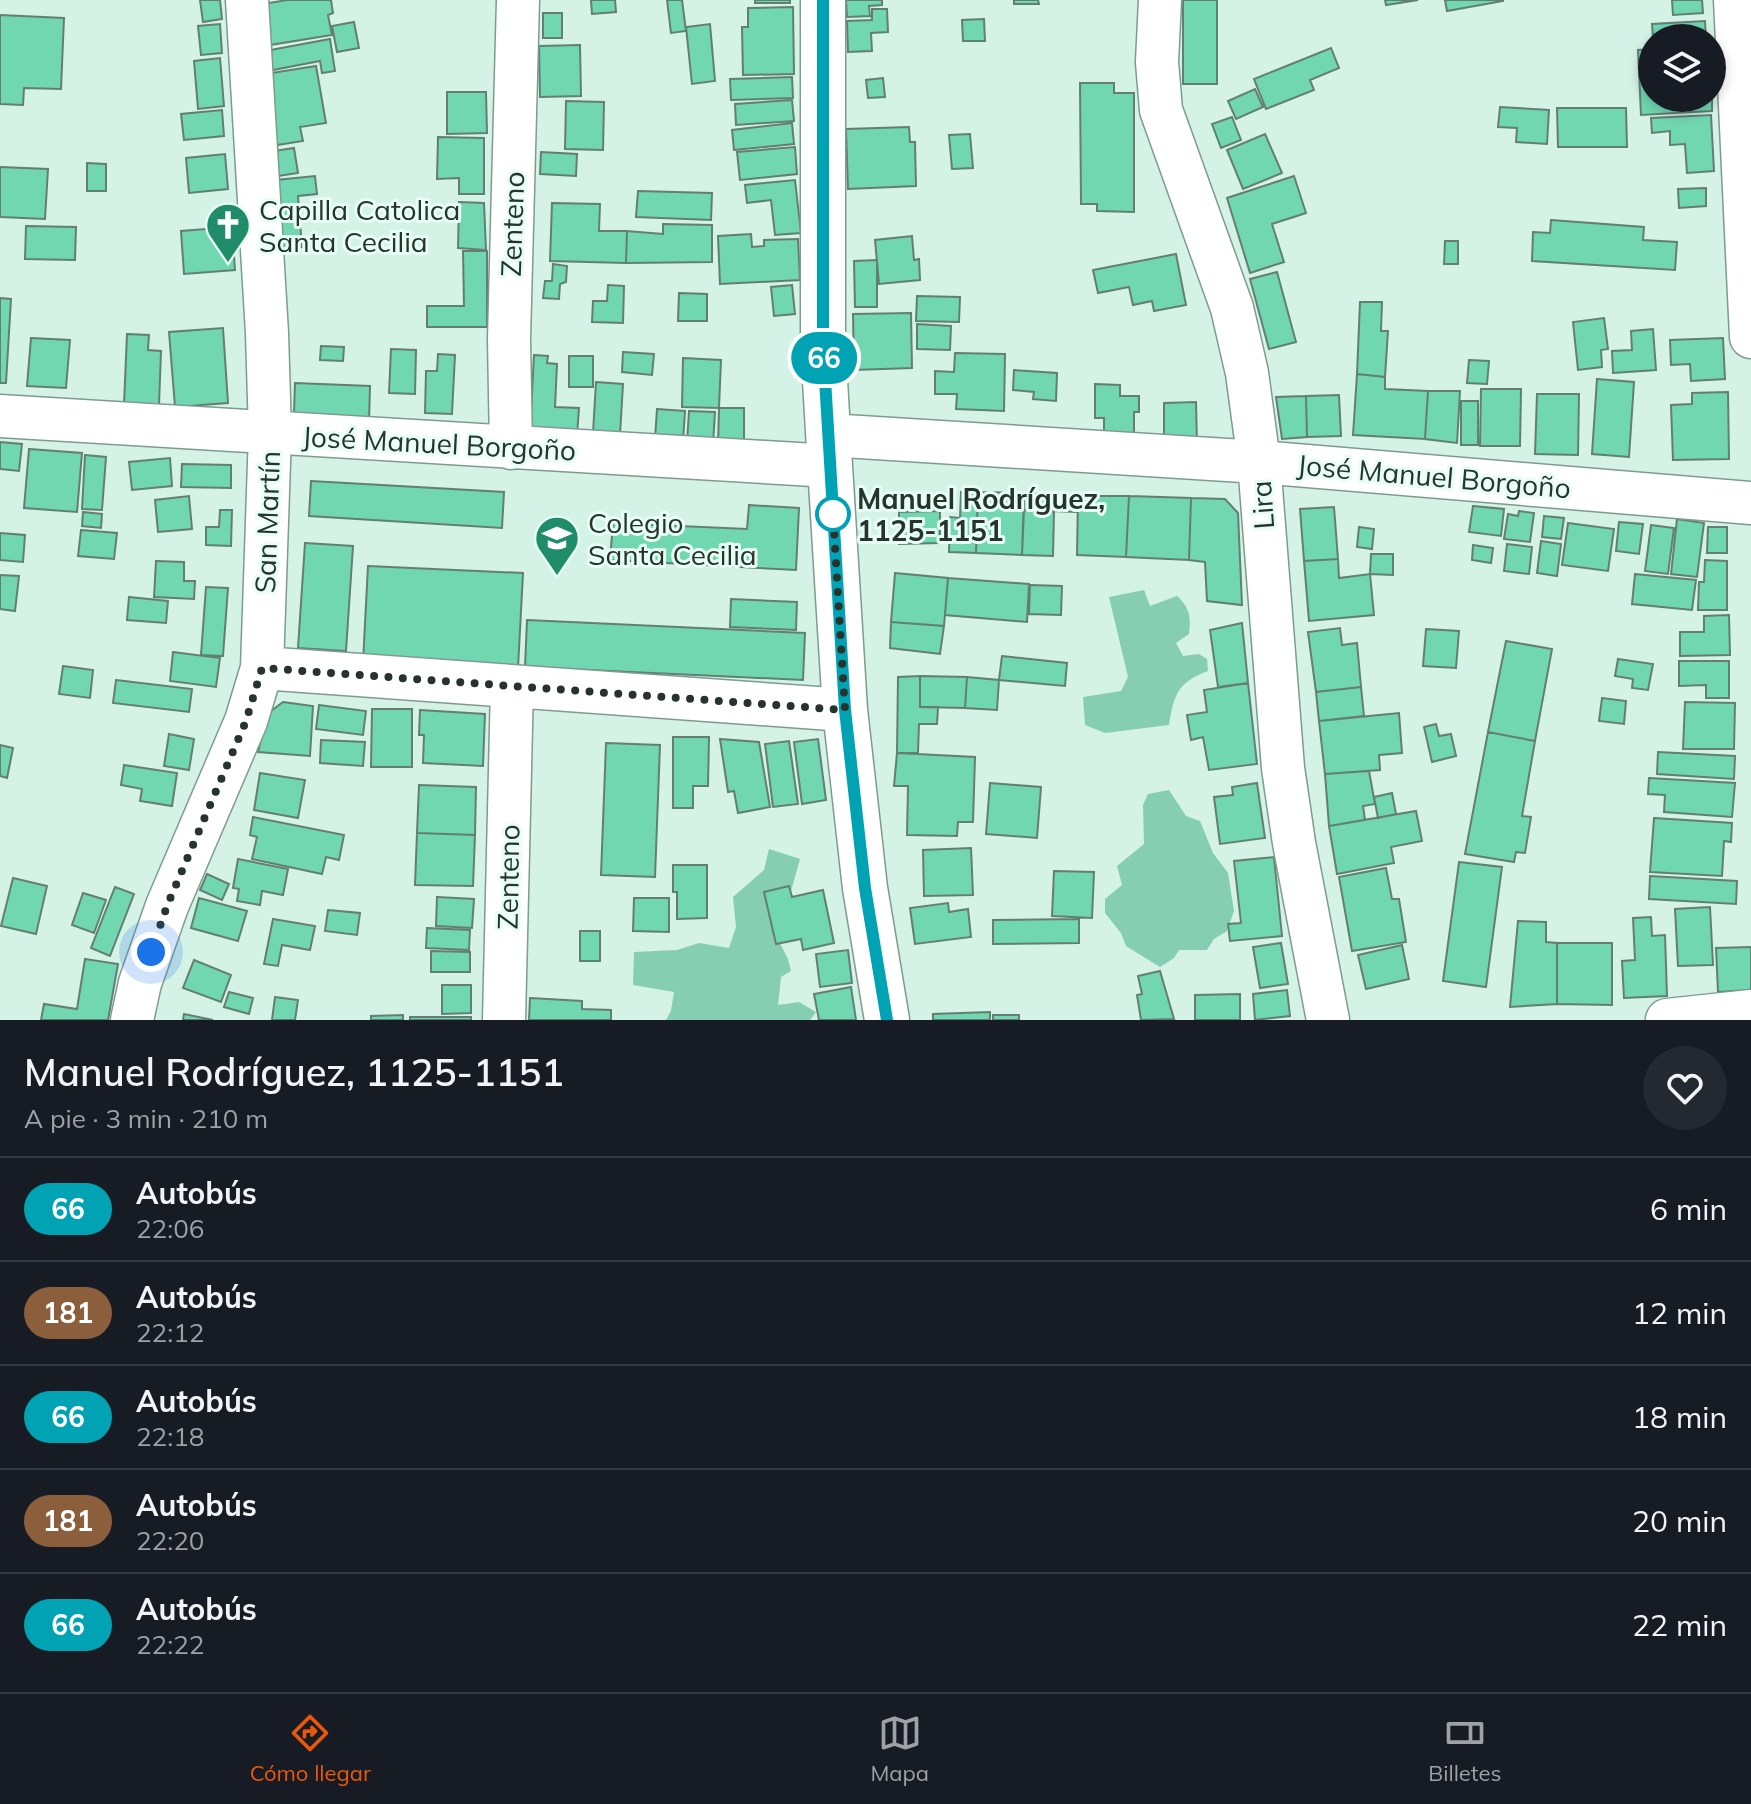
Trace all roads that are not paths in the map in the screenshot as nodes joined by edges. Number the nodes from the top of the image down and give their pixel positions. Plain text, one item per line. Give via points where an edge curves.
1 (247, 0) edge
2 (518, 0) edge
3 (823, 0) edge
4 (1160, 0) edge
5 (1735, 0) edge
6 (1751, 337) edge
7 (0, 416) edge
8 (270, 433) junction
9 (511, 448) junction
10 (829, 451) junction
11 (1259, 462) junction
12 (1751, 503) edge
13 (262, 668) junction
14 (512, 686) junction
15 (845, 710) junction
16 (1751, 1011) edge
17 (132, 1020) edge
18 (504, 1020) edge
19 (887, 1020) edge
20 (1328, 1020) edge
21 (1667, 1020) edge

1 - 8 street, San Martín
2 - 9 street, Zenteno
3 - 10 main road via 823,346
4 - 11 street, Lira via 1161,110 1232,308
5 - 6 street
7 - 8 street, José Manuel Borgoño
8 - 9 street, José Manuel Borgoño
8 - 13 street, San Martín
9 - 10 street, José Manuel Borgoño
10 - 11 street, José Manuel Borgoño
10 - 15 main road
11 - 12 street, José Manuel Borgoño
11 - 20 street, Lira via 1283,768
13 - 14 street
13 - 17 street, San Martín via 246,721 167,906
14 - 15 street
14 - 18 street, Zenteno
15 - 19 main road via 865,888
16 - 21 street

